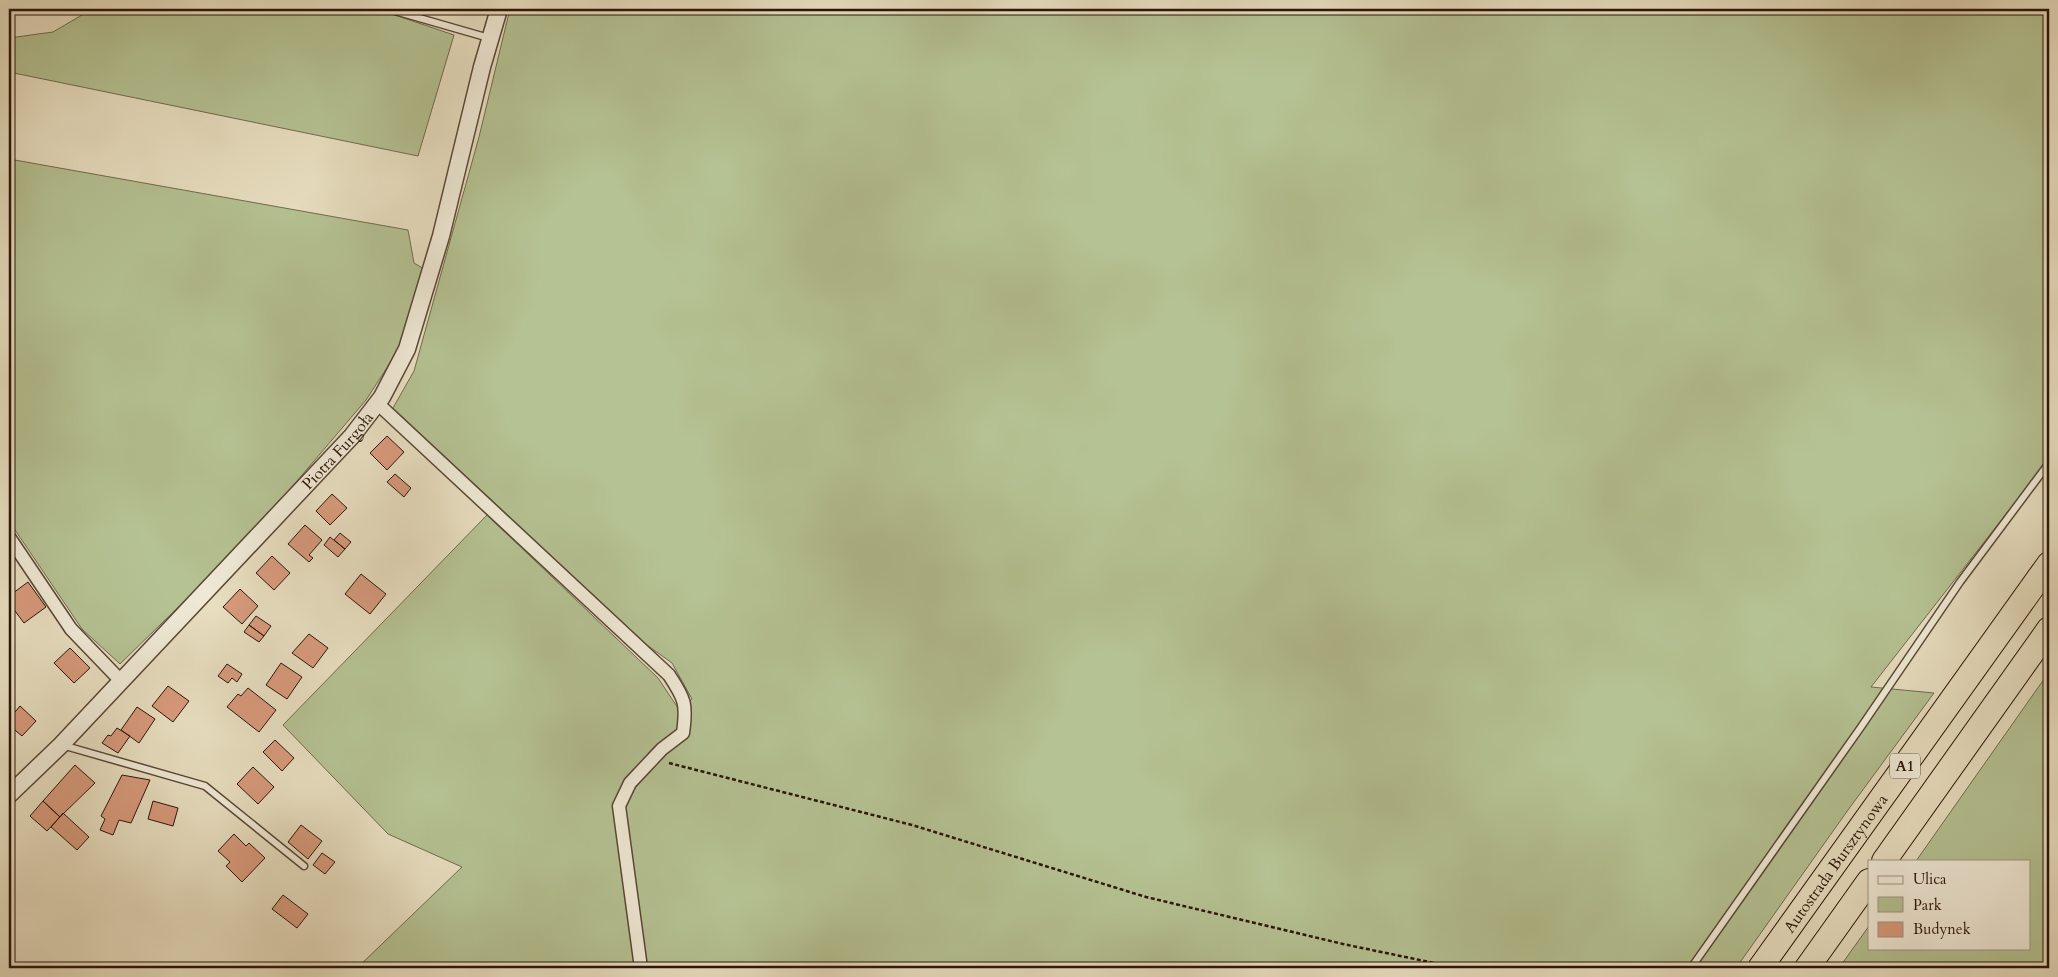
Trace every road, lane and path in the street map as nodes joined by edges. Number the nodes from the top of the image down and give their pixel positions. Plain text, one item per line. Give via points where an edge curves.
1 (388, 9) edge
2 (499, 9) edge
3 (490, 38) junction
4 (377, 403) junction
5 (2049, 463) edge
6 (9, 536) edge
7 (2049, 564) edge
8 (2049, 629) edge
9 (120, 680) junction
10 (61, 745) junction
11 (653, 759) junction
12 (9, 795) edge
13 (1885, 860) edge
14 (304, 866) dead end
15 (1868, 882) edge
16 (641, 968) edge
17 (1458, 968) edge
18 (1691, 968) edge
19 (1760, 968) edge
20 (1807, 968) edge

1 - 3 lane
2 - 3 street, Piotra Furgoła
3 - 4 street, Piotra Furgoła via 440,236 407,349
4 - 9 street, Piotra Furgoła via 352,436
4 - 11 street via 669,675 683,695 686,716 683,733
5 - 18 lane via 1960,582
6 - 9 street via 71,628
7 - 19 highway, Autostrada Bursztynowa / A1
8 - 13 highway, A1
9 - 10 street, Piotra Furgoła
10 - 12 street, Piotra Furgoła
10 - 14 lane via 205,786
11 - 16 street via 630,783 619,806
11 - 17 path via 912,825 1146,897
15 - 20 highway

